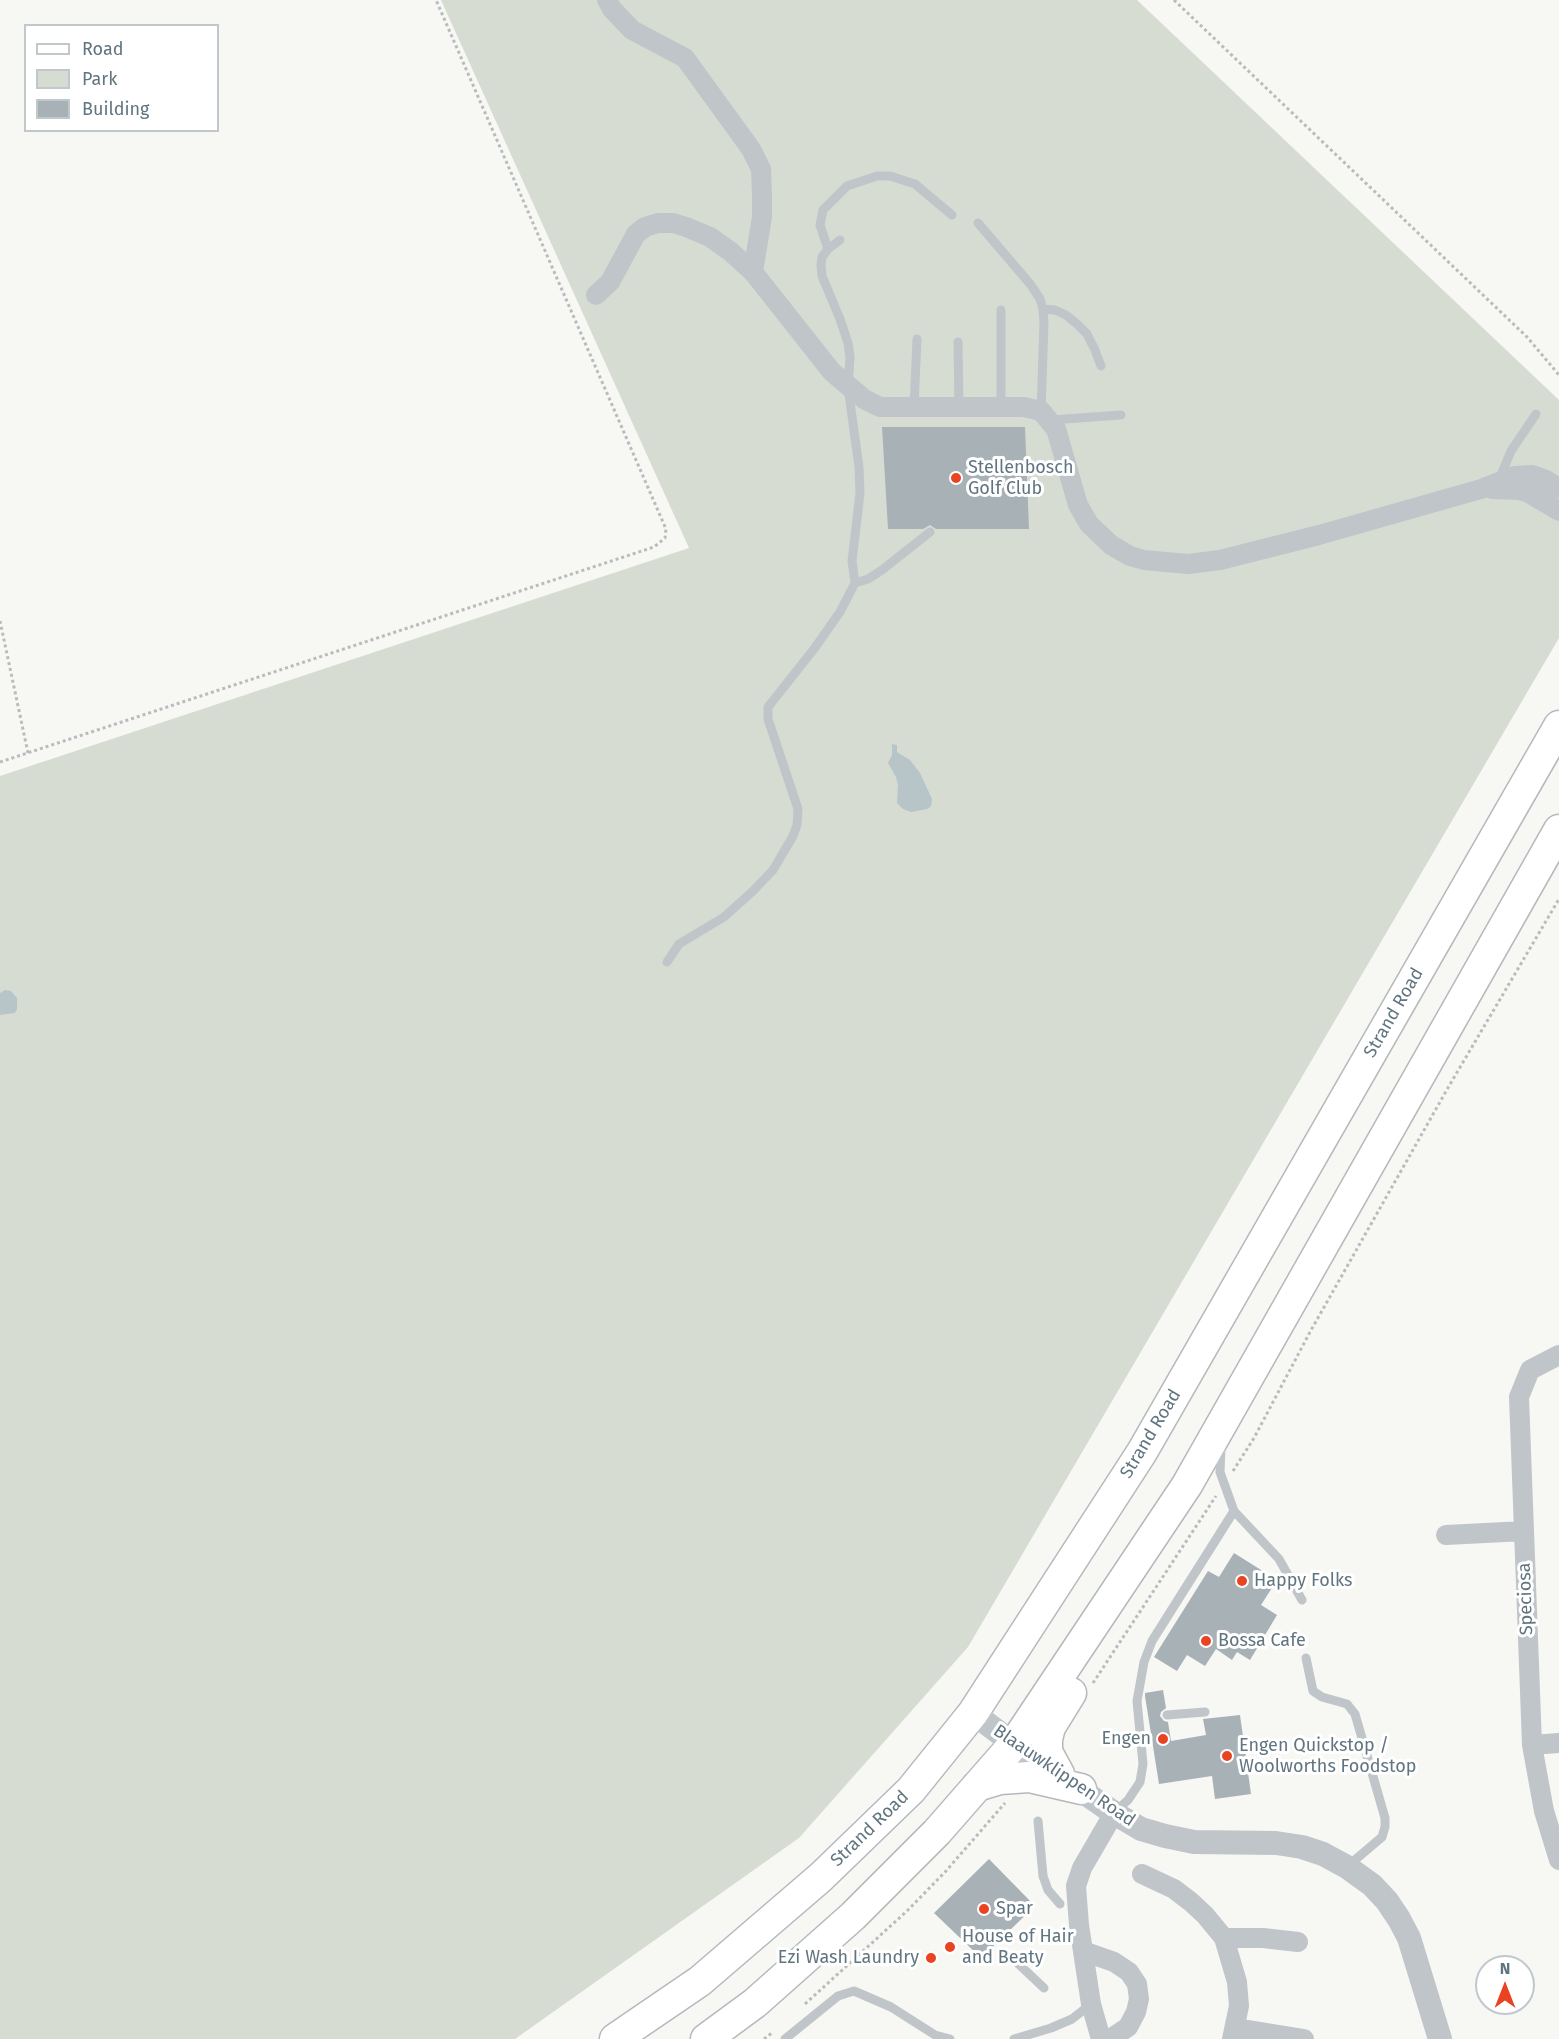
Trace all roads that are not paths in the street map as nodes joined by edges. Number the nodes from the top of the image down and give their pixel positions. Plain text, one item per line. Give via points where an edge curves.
1 (607, 0) edge
2 (952, 215) dead end
3 (978, 224) dead end
4 (840, 240) dead end
5 (828, 249) junction
6 (753, 272) junction
7 (596, 295) dead end
8 (1043, 309) junction
9 (1001, 310) dead end
10 (917, 339) dead end
11 (958, 342) dead end
12 (1101, 366) dead end
13 (848, 387) junction
14 (914, 407) junction
15 (959, 407) junction
16 (1001, 407) junction
17 (1536, 414) dead end
18 (1121, 415) dead end
19 (1046, 416) junction
20 (1490, 486) junction
21 (1559, 488) edge
22 (1559, 511) edge
23 (930, 532) dead end
24 (855, 584) junction
25 (1559, 726) edge
26 (1559, 830) edge
27 (667, 962) dead end
28 (1559, 1354) edge
29 (1231, 1405) junction
30 (1234, 1511) junction
31 (1524, 1531) junction
32 (1446, 1535) dead end
33 (1116, 1591) junction
34 (1302, 1600) dead end
35 (1306, 1658) dead end
36 (1204, 1712) dead end
37 (973, 1713) junction
38 (1167, 1715) dead end
39 (1559, 1743) edge
40 (1014, 1744) junction
41 (1532, 1745) junction
42 (1070, 1781) junction
43 (977, 1786) junction
44 (1114, 1813) junction
45 (1038, 1821) dead end
46 (1559, 1860) edge
47 (1347, 1867) junction
48 (1142, 1874) dead end
49 (1060, 1904) dead end
50 (1224, 1938) junction
51 (1298, 1942) dead end
52 (1083, 1951) junction
53 (1011, 1957) dead end
54 (1044, 1988) dead end
55 (1091, 2004) junction
56 (1234, 2033) edge
57 (615, 2039) edge
58 (706, 2039) edge
59 (785, 2039) edge
60 (950, 2039) edge
61 (1014, 2039) edge
62 (1101, 2039) edge
63 (1110, 2039) edge
64 (1304, 2039) edge
65 (1440, 2039) edge

1 - 6 street via 632,30 685,58 761,169 762,217
2 - 5 lane via 915,184 877,176 847,186 823,210 820,225
3 - 8 lane via 1031,285
4 - 5 lane
5 - 13 lane via 822,257 822,276 848,343
6 - 7 street via 710,237 687,227 658,224 636,234 609,282
6 - 13 street
8 - 12 lane via 1055,310 1077,324 1087,334
8 - 19 lane
9 - 16 lane
10 - 14 lane
11 - 15 lane
13 - 14 street via 880,407
13 - 24 lane via 859,467 859,508 852,561
14 - 15 street
15 - 16 street
16 - 19 street via 1024,406
17 - 20 lane
18 - 19 lane
19 - 20 street via 1060,440 1078,505 1089,524 1111,545 1130,556 1160,563 1220,560
20 - 21 street via 1514,476 1532,475
20 - 22 street via 1535,496
23 - 24 lane via 882,570
24 - 27 lane via 840,612 768,708 768,719 798,809 793,836 773,870 753,891 724,917 679,944
25 - 37 main road, Strand Road via 1142,1452
26 - 29 main road
28 - 31 street, Speciosa via 1530,1370 1519,1397
29 - 30 lane via 1219,1458
29 - 33 main road via 1187,1485
30 - 34 lane via 1279,1559
30 - 44 lane via 1152,1641 1137,1701 1144,1718 1140,1782
31 - 32 street
31 - 41 street, Speciosa
33 - 40 main road
33 - 42 main road via 1108,1636 1050,1727 1047,1739 1047,1752
35 - 47 lane via 1313,1691 1347,1704 1355,1714 1385,1818 1382,1837
36 - 38 lane
37 - 40 street, Blaauwklippen Road
37 - 57 main road, Strand Road via 911,1790 821,1876 700,1981
39 - 41 street
40 - 42 street, Blaauwklippen Road
40 - 43 main road
41 - 46 street, Speciosa via 1544,1811
42 - 43 main road via 1029,1777
42 - 44 street, Blaauwklippen Road
43 - 58 main road via 853,1916 755,2004
44 - 47 street, Blaauwklippen Road via 1141,1829 1165,1836 1194,1842 1302,1847
44 - 52 street via 1076,1886
45 - 49 lane via 1043,1876
47 - 65 street, Blaauwklippen Road via 1372,1885 1399,1919 1409,1938
48 - 50 street via 1191,1902
50 - 51 street
50 - 56 street via 1237,1982 1239,2006
52 - 55 street
52 - 63 street via 1114,1962 1129,1972 1137,1984 1136,2013 1128,2027
53 - 54 lane
55 - 61 lane via 1072,2019
55 - 62 street
56 - 64 street
59 - 60 lane via 838,1996 855,1991 891,2007 935,2035

